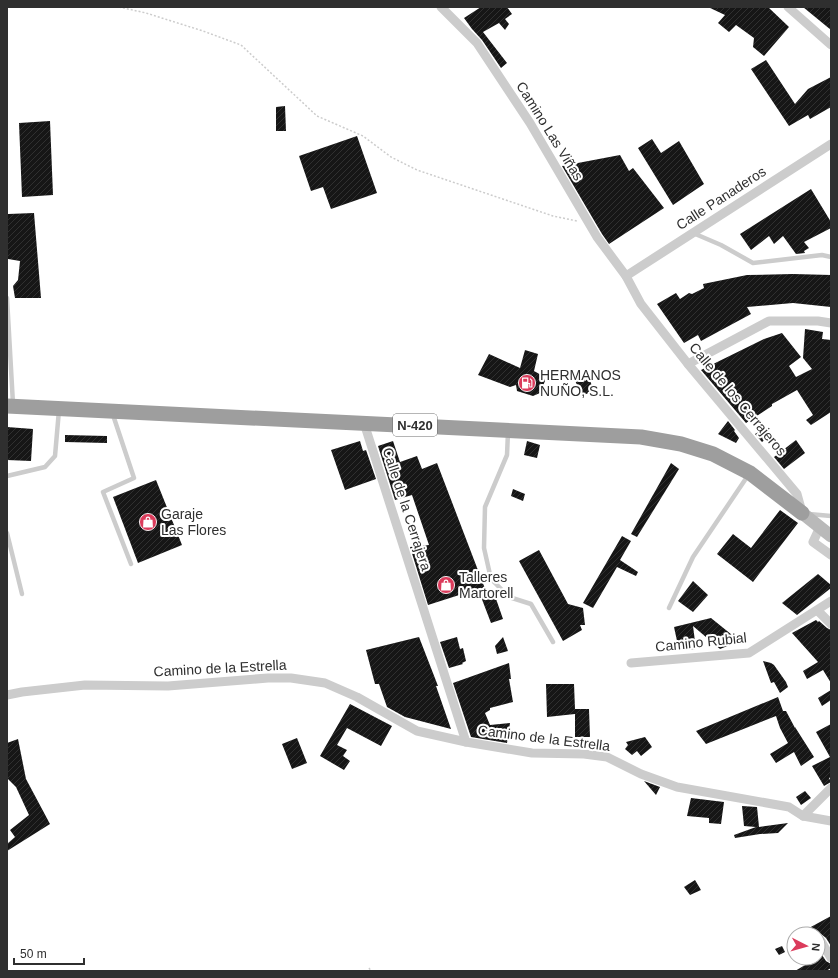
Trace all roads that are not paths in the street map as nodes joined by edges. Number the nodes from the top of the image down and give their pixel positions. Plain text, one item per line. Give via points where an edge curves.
1 (441, 7) edge
2 (788, 7) edge
3 (831, 45) edge
4 (831, 144) edge
5 (693, 233) junction
6 (831, 257) edge
7 (626, 276) junction
8 (7, 298) edge
9 (831, 323) edge
10 (688, 364) junction
11 (10, 406) edge
12 (60, 409) junction
13 (112, 411) junction
14 (364, 423) junction
15 (508, 429) junction
16 (750, 473) junction
17 (7, 476) edge
18 (802, 513) junction
19 (831, 516) edge
20 (820, 527) junction
21 (7, 533) edge
22 (831, 536) edge
23 (831, 555) edge
24 (131, 564) dead end
25 (22, 594) dead end
26 (831, 602) edge
27 (669, 608) dead end
28 (818, 611) junction
29 (831, 624) edge
30 (553, 642) dead end
31 (631, 663) dead end
32 (7, 695) edge
33 (466, 742) junction
34 (831, 788) edge
35 (803, 816) junction
36 (831, 821) edge

1 - 7 street, Camino Las Viñas via 477,43 530,123 597,237
2 - 3 street
4 - 5 street, Calle Panaderos
5 - 6 lane via 722,245 753,263 822,255
5 - 7 street, Calle Panaderos
7 - 10 street, Calle de los Cerrajeros via 641,304
8 - 11 lane
9 - 10 street via 769,321
10 - 18 street, Calle de los Cerrajeros via 797,494
11 - 12 highway, N-420
12 - 13 highway, N-420
12 - 17 lane via 56,456 45,467
13 - 14 highway, N-420
13 - 24 lane via 134,478 103,492
14 - 15 highway, N-420
14 - 33 street, Calle de la Cerrajera
15 - 16 highway, N-420 via 641,437 681,444 713,454
15 - 30 lane via 507,456 485,507 484,548 491,579 509,597 531,604
16 - 18 highway, N-420
16 - 27 lane via 693,557
18 - 19 lane
18 - 20 main road
20 - 22 main road
20 - 23 street via 813,542
21 - 25 lane
26 - 28 street, Camino Rubial
28 - 29 street
28 - 31 street, Camino Rubial via 749,653
32 - 33 street, Camino de la Estrella via 85,685 168,686 291,678 325,683 357,697 417,731
33 - 35 street, Camino de la Estrella via 532,753 607,757 640,774 677,787 789,807
34 - 35 street
35 - 36 street, Camino de la Estrella

